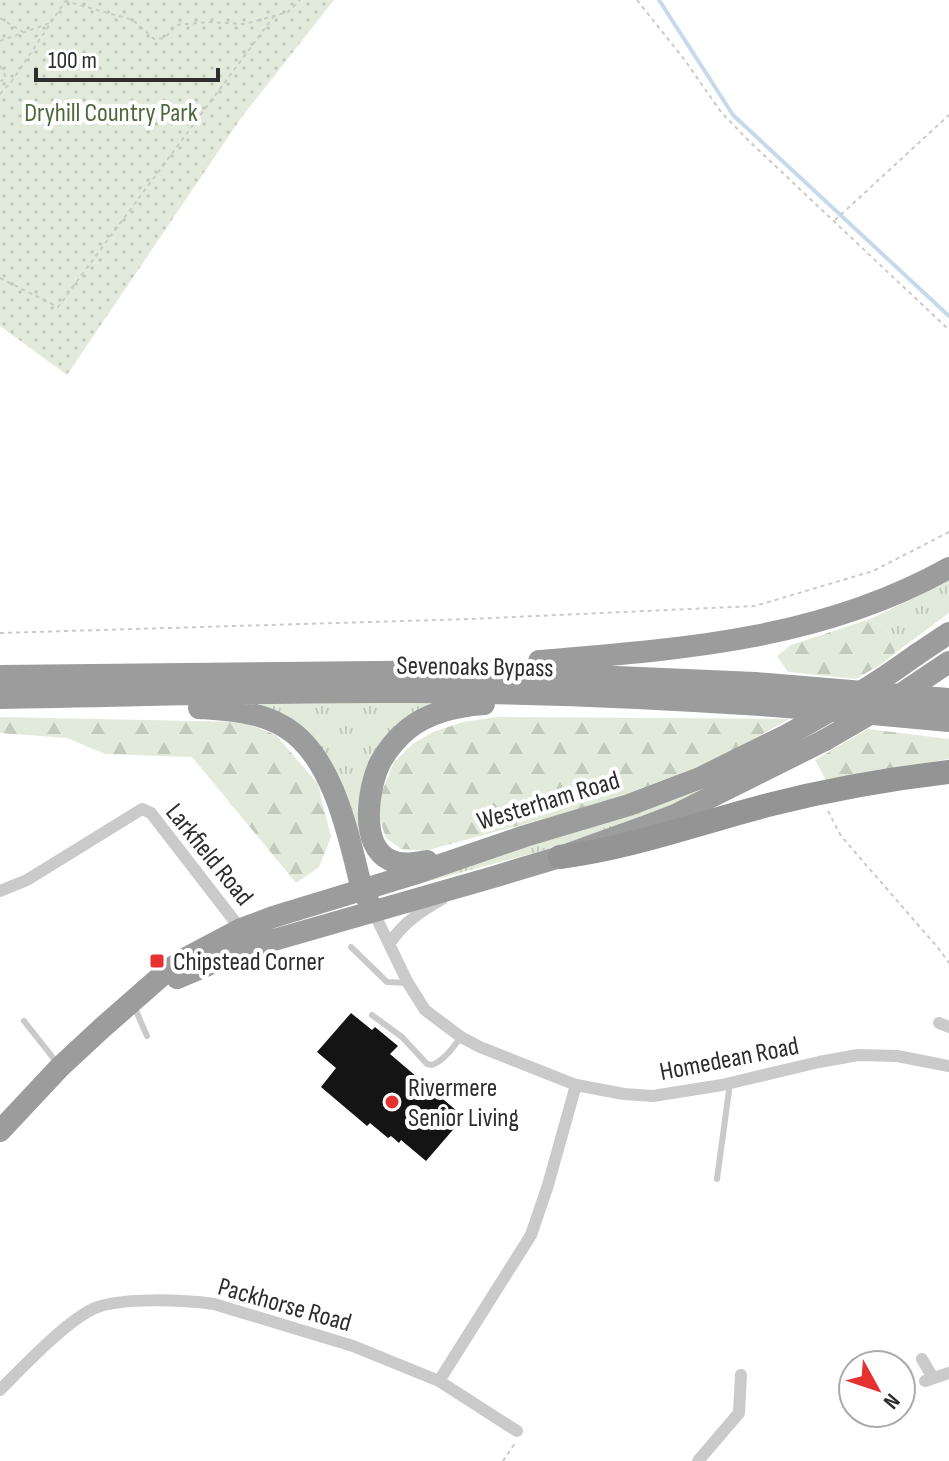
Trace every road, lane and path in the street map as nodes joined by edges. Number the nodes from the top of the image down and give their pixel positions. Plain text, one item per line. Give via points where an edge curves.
1 (66, 0) edge
2 (300, 0) edge
3 (637, 0) edge
4 (274, 16) junction
5 (0, 18) edge
6 (52, 22) junction
7 (24, 32) junction
8 (0, 41) edge
9 (0, 66) edge
10 (0, 82) edge
11 (0, 94) edge
12 (949, 115) edge
13 (834, 221) junction
14 (0, 278) edge
15 (949, 330) edge
16 (949, 532) edge
17 (949, 568) edge
18 (0, 633) edge
19 (949, 633) edge
20 (949, 662) edge
21 (418, 671) junction
22 (0, 676) edge
23 (67, 697) junction
24 (0, 698) edge
25 (653, 698) junction
26 (949, 699) edge
27 (949, 721) edge
28 (949, 772) edge
29 (820, 793) junction
30 (462, 856) junction
31 (560, 857) junction
32 (461, 887) junction
33 (362, 890) junction
34 (0, 891) edge
35 (373, 911) junction
36 (247, 938) junction
37 (390, 943) junction
38 (351, 947) dead end
39 (949, 963) edge
40 (408, 983) junction
41 (141, 995) junction
42 (372, 1015) dead end
43 (24, 1021) dead end
44 (147, 1036) dead end
45 (461, 1037) junction
46 (949, 1066) edge
47 (60, 1067) junction
48 (730, 1083) junction
49 (576, 1085) junction
50 (0, 1131) edge
51 (717, 1179) dead end
52 (922, 1359) dead end
53 (949, 1373) edge
54 (741, 1375) dead end
55 (439, 1381) junction
56 (0, 1390) edge
57 (517, 1431) joint
58 (503, 1461) edge
59 (698, 1461) edge

1 - 4 path via 133,20 154,39 165,38 176,25 245,24
1 - 6 path
2 - 4 path
3 - 13 path via 721,112
4 - 14 path via 58,307
5 - 7 path
6 - 7 path
6 - 11 path
7 - 8 path
9 - 10 path via 6,77
12 - 13 path
13 - 15 path
16 - 18 path via 873,571 755,606
17 - 21 highway via 869,606 737,641
19 - 30 highway, Westerham Road, bridge via 852,699 749,756 629,805
20 - 31 highway, Westerham Road, bridge via 825,740 675,815
21 - 22 highway, Sevenoaks Bypass
21 - 26 highway, Sevenoaks Bypass via 680,679
23 - 24 highway, Sevenoaks Bypass
23 - 25 highway, Sevenoaks Bypass via 409,692
23 - 33 highway via 127,707 233,710 284,726 324,770
25 - 27 highway, Sevenoaks Bypass
25 - 30 highway via 471,705 439,712 409,729 388,750 374,778 369,805 374,842 381,854 397,863
28 - 29 highway
29 - 31 highway via 614,848
29 - 39 path via 841,836
30 - 33 highway, Westerham Road
31 - 32 highway, Westerham Road
32 - 35 highway, Westerham Road
32 - 37 street via 412,918
33 - 35 highway
33 - 36 highway, Westerham Road via 273,917
34 - 36 street, Larkfield Road via 142,809 151,813
35 - 36 highway, Westerham Road
35 - 37 street
36 - 41 highway, Westerham Road via 188,957
37 - 40 street
38 - 40 lane via 387,982
40 - 45 street via 425,1010
41 - 44 lane
41 - 47 highway, Westerham Road
42 - 45 lane via 427,1064 438,1063
43 - 47 lane
45 - 49 street, Homedean Road
46 - 48 street, Homedean Road via 858,1055
47 - 50 highway, Westerham Road
48 - 49 street, Homedean Road via 653,1096
48 - 51 lane
49 - 55 street via 531,1235
52 - 53 street via 929,1380
54 - 59 street via 739,1413
55 - 56 street, Packhorse Road via 353,1346 214,1304 119,1302 95,1308
55 - 57 street, Packhorse Road
57 - 58 path

